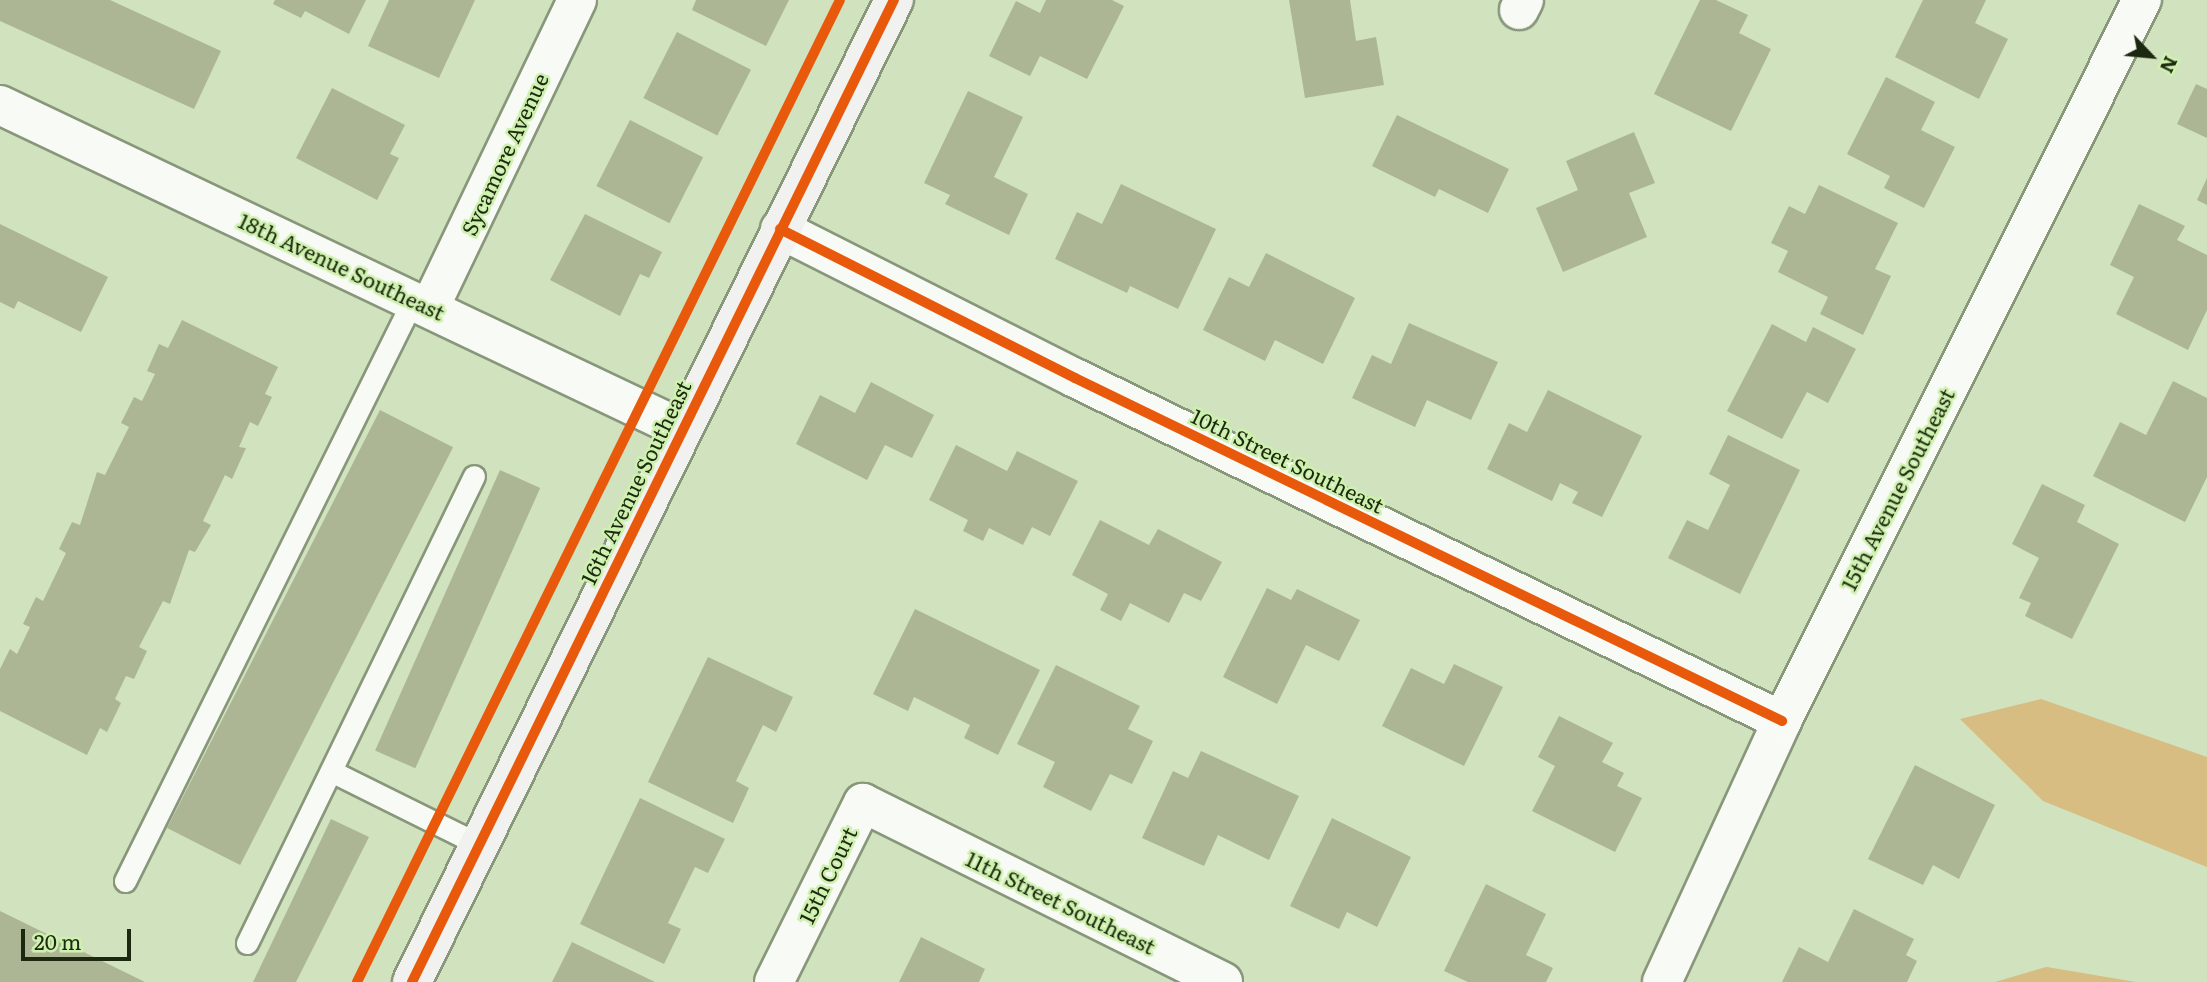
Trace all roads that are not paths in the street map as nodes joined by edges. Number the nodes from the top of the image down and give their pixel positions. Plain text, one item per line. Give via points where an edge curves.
1 (577, 0) edge
2 (894, 0) edge
3 (2142, 0) edge
4 (0, 105) edge
5 (780, 229) junction
6 (422, 304) junction
7 (682, 429) junction
8 (474, 476) dead end
9 (1782, 721) junction
10 (331, 771) junction
11 (899, 821) joint
12 (480, 845) junction
13 (125, 881) dead end
14 (247, 943) dead end
15 (412, 982) edge
16 (774, 982) edge
17 (1223, 982) edge
18 (1661, 982) edge

1 - 6 street, Sycamore Avenue
2 - 5 street, 16th Avenue Southeast
3 - 9 street, 15th Avenue Southeast
4 - 6 street, 18th Avenue Southeast
5 - 7 street, 16th Avenue Southeast
5 - 9 street, 10th Street Southeast via 1075,378
6 - 7 street, 18th Avenue Southeast
6 - 13 lane
7 - 12 street, 16th Avenue Southeast
8 - 10 lane
9 - 18 street, 15th Avenue Southeast
10 - 12 lane
10 - 14 lane
11 - 16 street, 15th Court via 863,803
11 - 17 street, 11th Street Southeast
12 - 15 street, 16th Avenue Southeast

